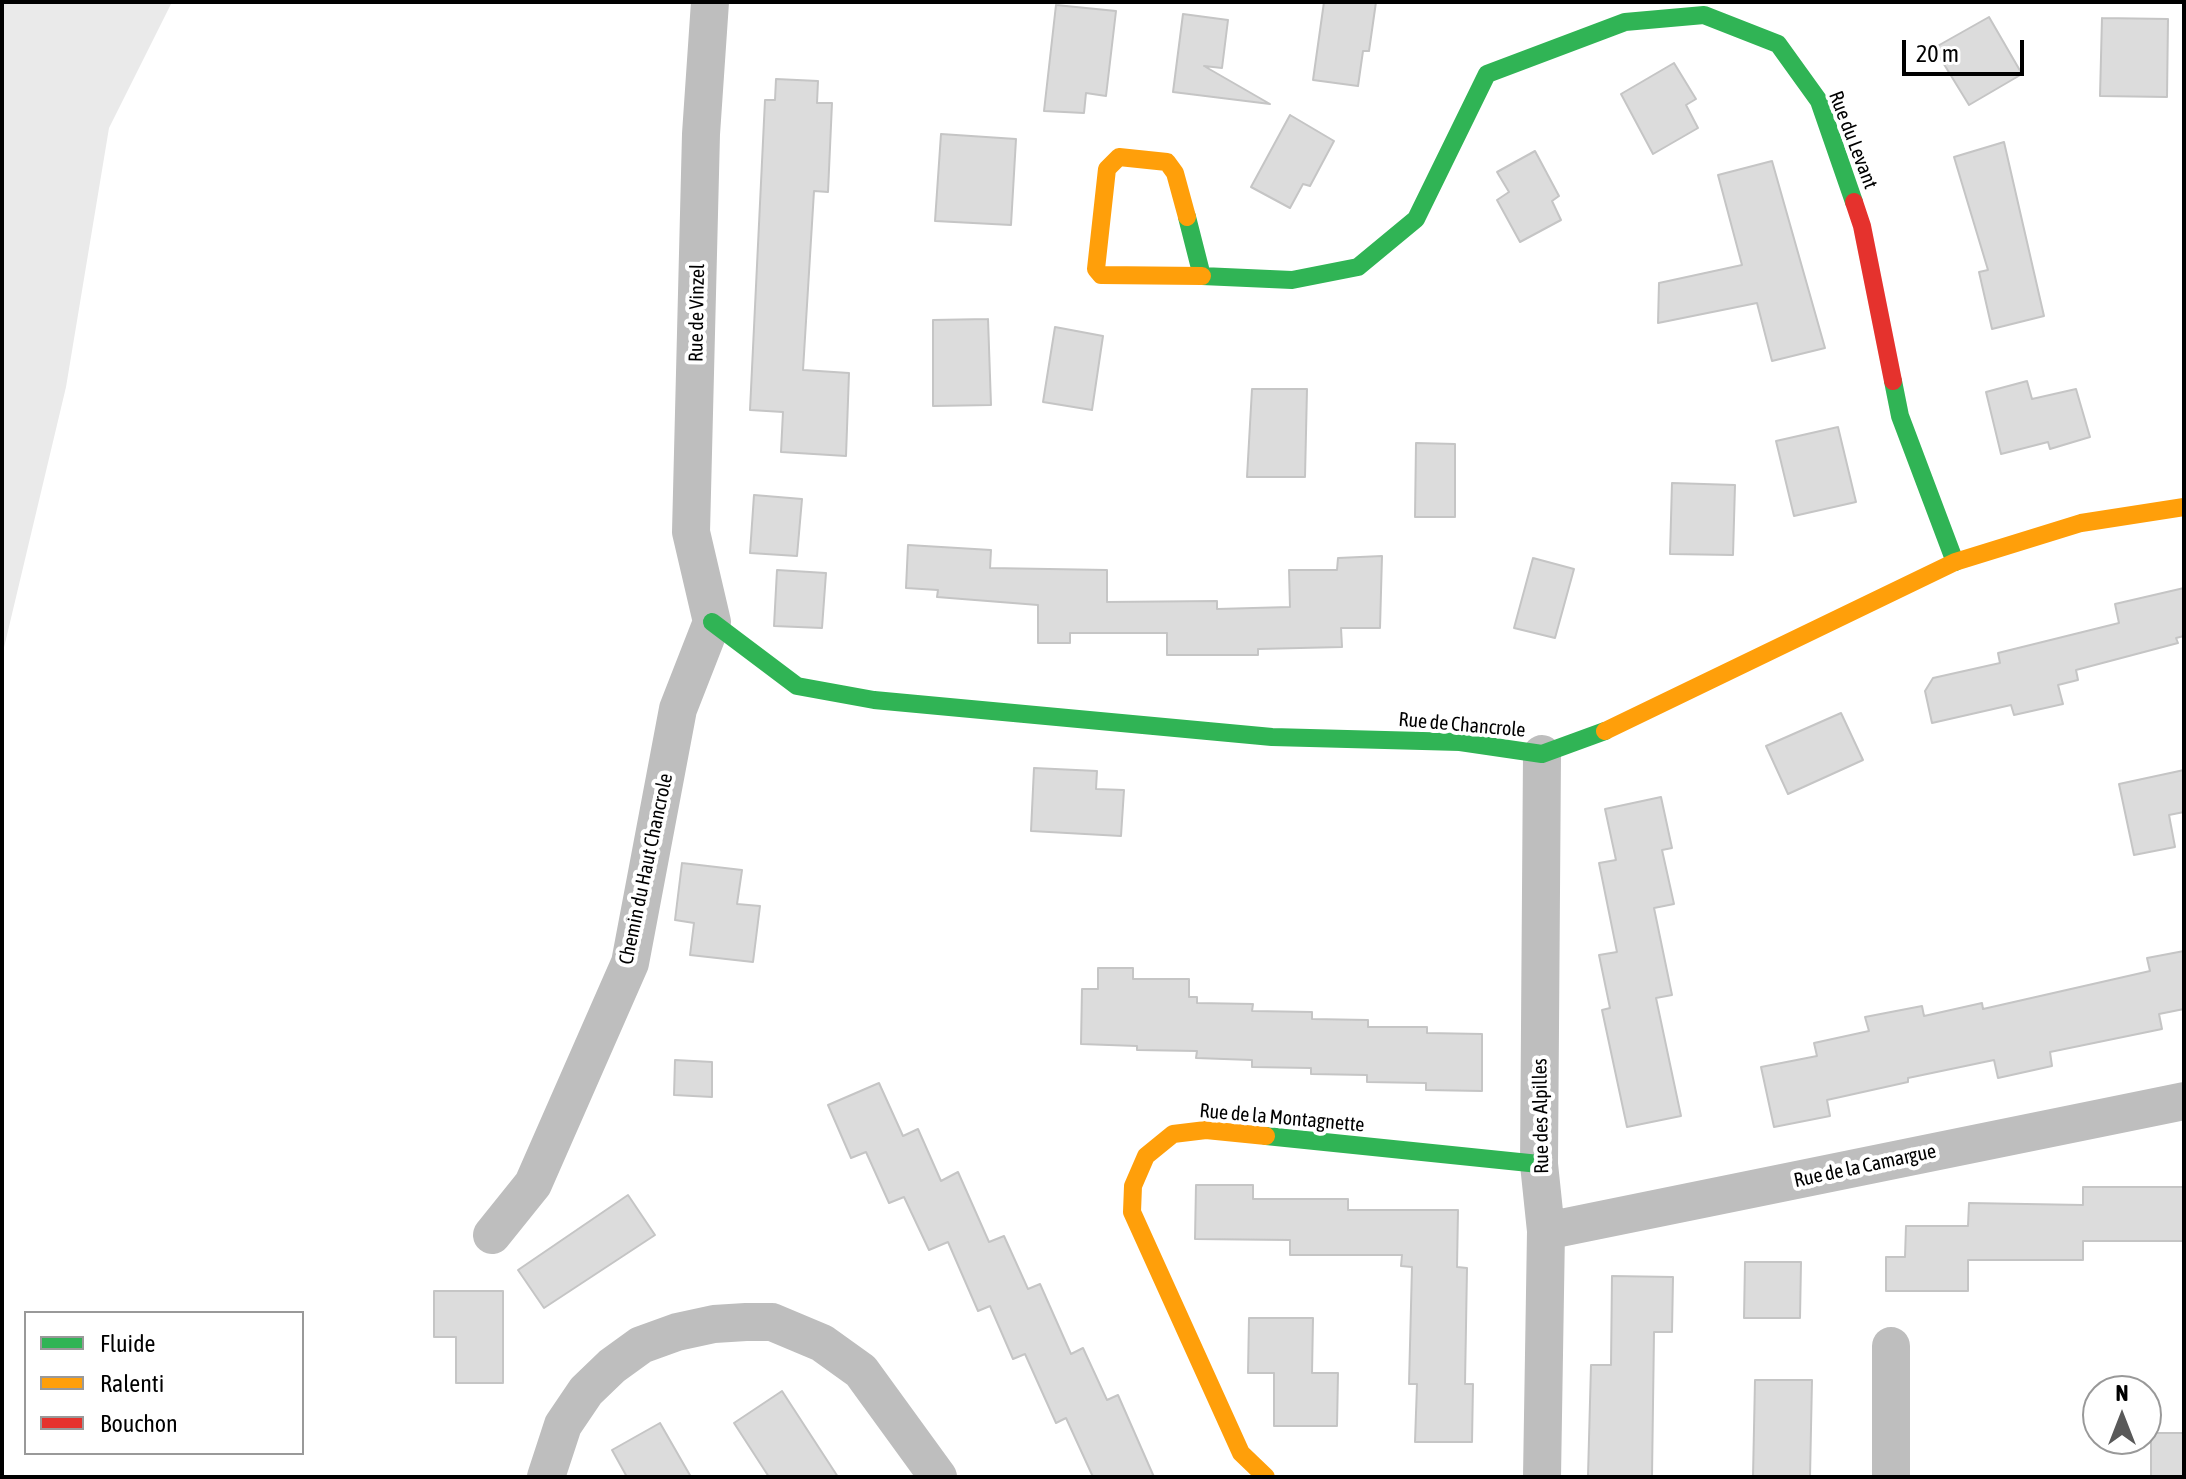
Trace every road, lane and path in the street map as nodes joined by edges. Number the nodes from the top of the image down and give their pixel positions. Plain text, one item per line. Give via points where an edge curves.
1 (710, 2) edge
2 (1202, 276) junction
3 (2184, 507) edge
4 (1955, 562) junction
5 (712, 622) junction
6 (1542, 754) junction
7 (2184, 1101) edge
8 (1539, 1164) junction
9 (1546, 1231) junction
10 (492, 1235) dead end
11 (1891, 1346) dead end
12 (546, 1477) edge
13 (938, 1477) edge
14 (1266, 1477) edge
15 (1542, 1477) edge
16 (1891, 1477) edge

1 - 5 street, Rue de Vinzel via 701,134 691,532
2 - 2 street, Rue du Levant via 1175,173 1167,162 1119,157 1107,169 1096,269 1101,275
2 - 4 street, Rue du Levant via 1292,280 1358,267 1416,219 1487,74 1625,22 1704,15 1778,44 1819,101 1862,226 1900,416
3 - 4 street, Rue de Chancrole via 2081,523
4 - 6 street, Rue de Chancrole via 1612,729
5 - 6 street, Rue de Chancrole via 797,686 874,700 1272,737 1460,742
5 - 10 street, Chemin du Haut Chancrole via 678,709 630,963 533,1184
6 - 8 street, Rue des Alpilles
7 - 9 street, Rue de la Camargue
8 - 9 street, Rue des Alpilles
8 - 14 street, Rue de la Montagnette via 1206,1130 1173,1134 1146,1156 1133,1186 1132,1212 1241,1453
9 - 15 street, Rue des Alpilles
11 - 16 street
12 - 13 street via 563,1425 586,1391 612,1366 641,1345 677,1332 746,1322 772,1322 822,1343 861,1371

